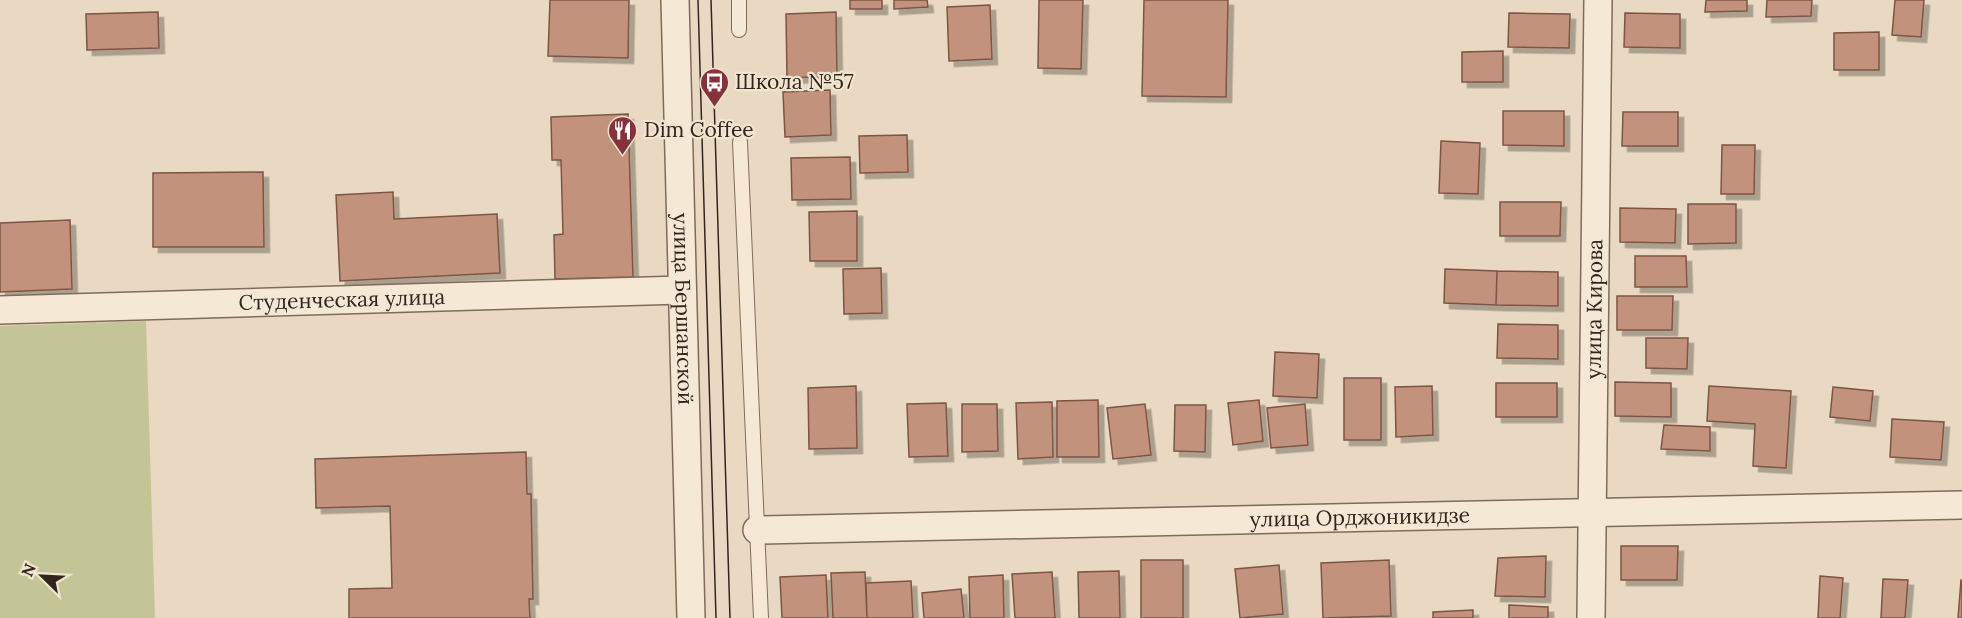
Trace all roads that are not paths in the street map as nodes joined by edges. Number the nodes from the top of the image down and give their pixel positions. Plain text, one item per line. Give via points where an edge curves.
1 (675, 0) edge
2 (739, 0) edge
3 (1598, 0) edge
4 (740, 30) dead end
5 (741, 142) dead end
6 (682, 290) junction
7 (0, 310) edge
8 (1962, 505) edge
9 (1591, 513) junction
10 (757, 530) junction
11 (691, 618) edge
12 (761, 618) edge
13 (1591, 618) edge

1 - 6 street, улица Бершанской
2 - 4 lane
3 - 9 street, улица Кирова
5 - 10 lane
6 - 7 street, Студенческая улица
6 - 11 street, улица Бершанской
8 - 9 street, улица Орджоникидзе
9 - 10 street, улица Орджоникидзе
9 - 13 street, улица Кирова
10 - 12 lane

